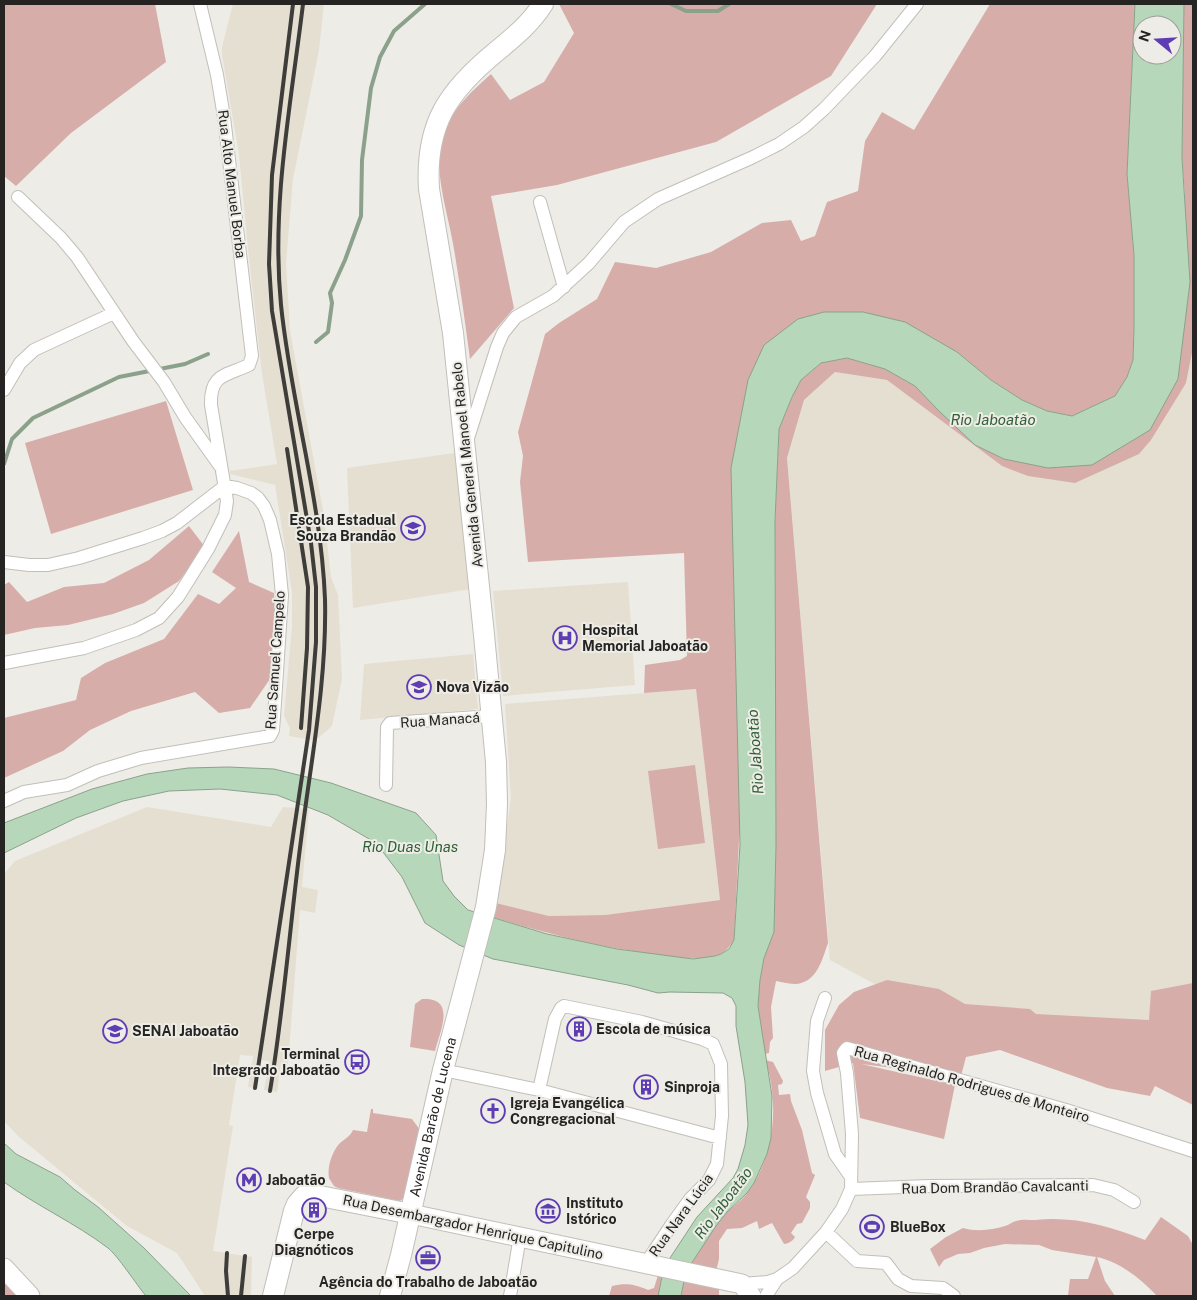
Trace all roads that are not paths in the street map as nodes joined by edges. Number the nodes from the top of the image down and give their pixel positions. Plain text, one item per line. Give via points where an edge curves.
1 (200, 4) edge
2 (543, 4) edge
3 (916, 4) edge
4 (18, 197) dead end
5 (540, 202) dead end
6 (564, 287) junction
7 (114, 313) junction
8 (4, 390) edge
9 (465, 445) junction
10 (222, 469) junction
11 (225, 486) junction
12 (4, 562) edge
13 (4, 663) edge
14 (492, 716) junction
15 (386, 785) dead end
16 (4, 801) edge
17 (470, 968) joint
18 (825, 998) dead end
19 (443, 1070) junction
20 (538, 1090) junction
21 (720, 1138) junction
22 (1193, 1151) edge
23 (851, 1183) junction
24 (1134, 1202) dead end
25 (411, 1214) junction
26 (826, 1232) junction
27 (520, 1236) junction
28 (652, 1264) junction
29 (4, 1268) edge
30 (776, 1279) junction
31 (747, 1290) edge
32 (30, 1296) edge
33 (273, 1296) edge
34 (390, 1296) edge
35 (510, 1296) edge
36 (766, 1296) edge
37 (954, 1296) edge

1 - 10 street, Rua Alto Manuel Borba via 224,117 252,356 249,365 217,379 211,391
2 - 9 main road, Avenida General Manoel Rabelo via 511,40 461,84 442,112 430,145 429,190 453,332
3 - 6 street via 875,56 804,127 779,144 682,187 642,209 624,222
4 - 7 street via 77,257
5 - 6 street
6 - 9 street via 516,317 503,333
7 - 8 street via 34,350 20,363
7 - 10 street
9 - 14 main road, Avenida General Manoel Rabelo
10 - 11 street
11 - 12 street via 162,531 143,538 48,565
11 - 13 street via 227,508 219,530 178,597 159,618 136,630 84,648
11 - 16 street, Rua Samuel Campelo via 258,498 270,520 278,554 282,596 271,735 141,758 98,771 67,785 24,792
14 - 15 street, Rua Manacá via 390,723
14 - 17 main road, Avenida General Manoel Rabelo via 498,804 495,850 486,907
17 - 19 main road, Avenida Barão de Lucena
18 - 23 street via 817,1021 813,1071 835,1154
19 - 20 street
19 - 25 main road, Avenida Barão de Lucena
20 - 21 street
20 - 21 street, Rua Nara Lúcia via 560,1008 564,1006 642,1022 713,1044 721,1064
21 - 28 street, Rua Nara Lúcia via 717,1164 709,1180 681,1212
22 - 23 street, Rua Reginaldo Rodrigues de Monteiro via 1066,1110 847,1048 843,1053 848,1073 852,1134
23 - 24 street, Rua Dom Brandão Cavalcanti via 929,1186 1093,1184 1114,1190
23 - 26 street via 842,1209
25 - 27 street, Rua Desembargador Henrique Capitulino
25 - 33 main road, Rua Desembargador Henrique Capitulino via 320,1196 304,1196 294,1210
25 - 34 main road, Avenida Barão de Lucena
26 - 30 street via 793,1268
26 - 37 street via 856,1262 886,1263 898,1278 911,1286 943,1288
27 - 28 street, Rua Desembargador Henrique Capitulino
27 - 35 street
28 - 31 street, Rua Desembargador Henrique Capitulino
29 - 32 street
30 - 31 street
30 - 36 street

